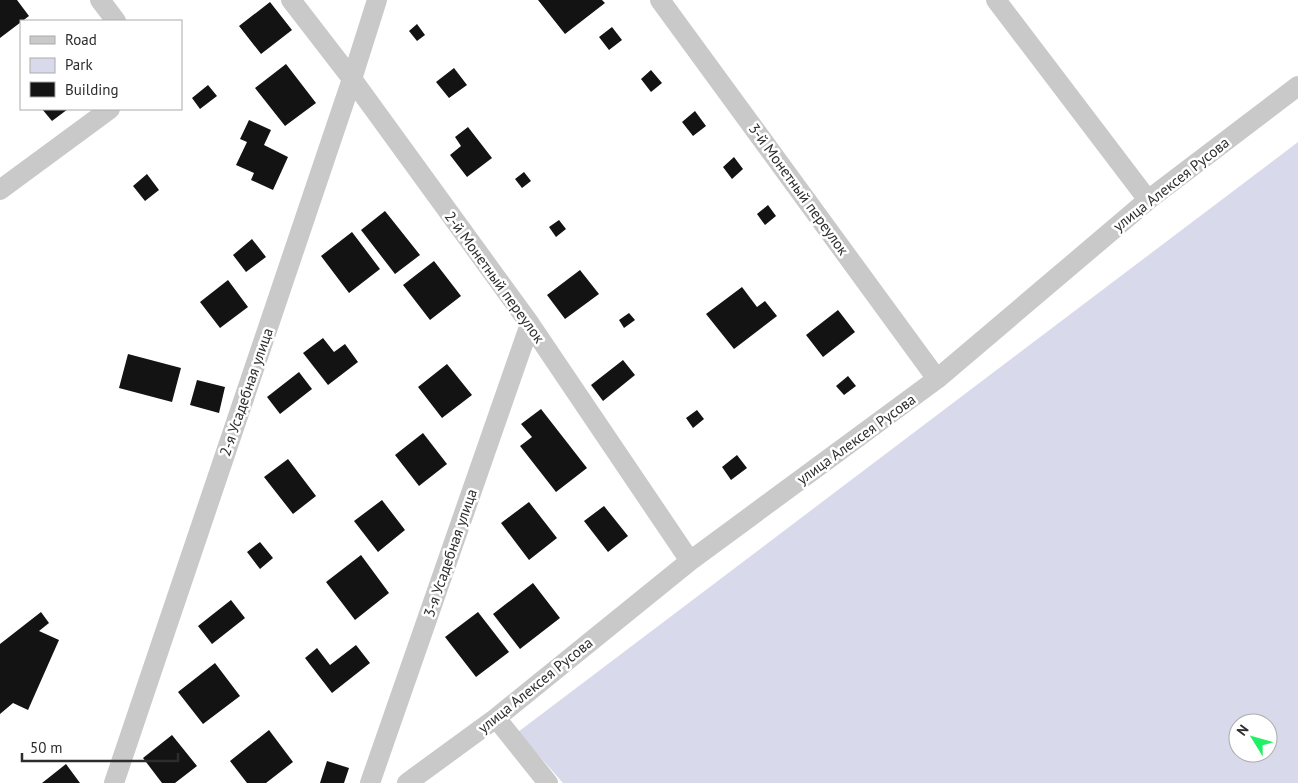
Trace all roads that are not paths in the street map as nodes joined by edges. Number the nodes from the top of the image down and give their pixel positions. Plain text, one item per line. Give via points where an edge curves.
1 (100, 0) edge
2 (291, 0) edge
3 (377, 0) edge
4 (660, 0) edge
5 (996, 0) edge
6 (115, 20) edge
7 (352, 79) junction
8 (1298, 86) edge
9 (109, 110) edge
10 (0, 190) edge
11 (1148, 200) junction
12 (530, 324) junction
13 (937, 379) junction
14 (690, 561) junction
15 (496, 718) junction
16 (114, 783) edge
17 (370, 783) edge
18 (407, 783) edge
19 (548, 783) edge

1 - 6 street
2 - 7 street, 2-й Монетный переулок
3 - 7 street, 2-я Усадебная улица
4 - 13 street, 3-й Монетный переулок
5 - 11 street
7 - 12 street, 2-й Монетный переулок
7 - 16 street, 2-я Усадебная улица
8 - 11 street, улица Алексея Русова
9 - 10 street
11 - 13 street, улица Алексея Русова
12 - 14 street, 2-й Монетный переулок
12 - 17 street, 3-я Усадебная улица
13 - 14 street, улица Алексея Русова
14 - 15 street, улица Алексея Русова
15 - 18 street, улица Алексея Русова
15 - 19 street

